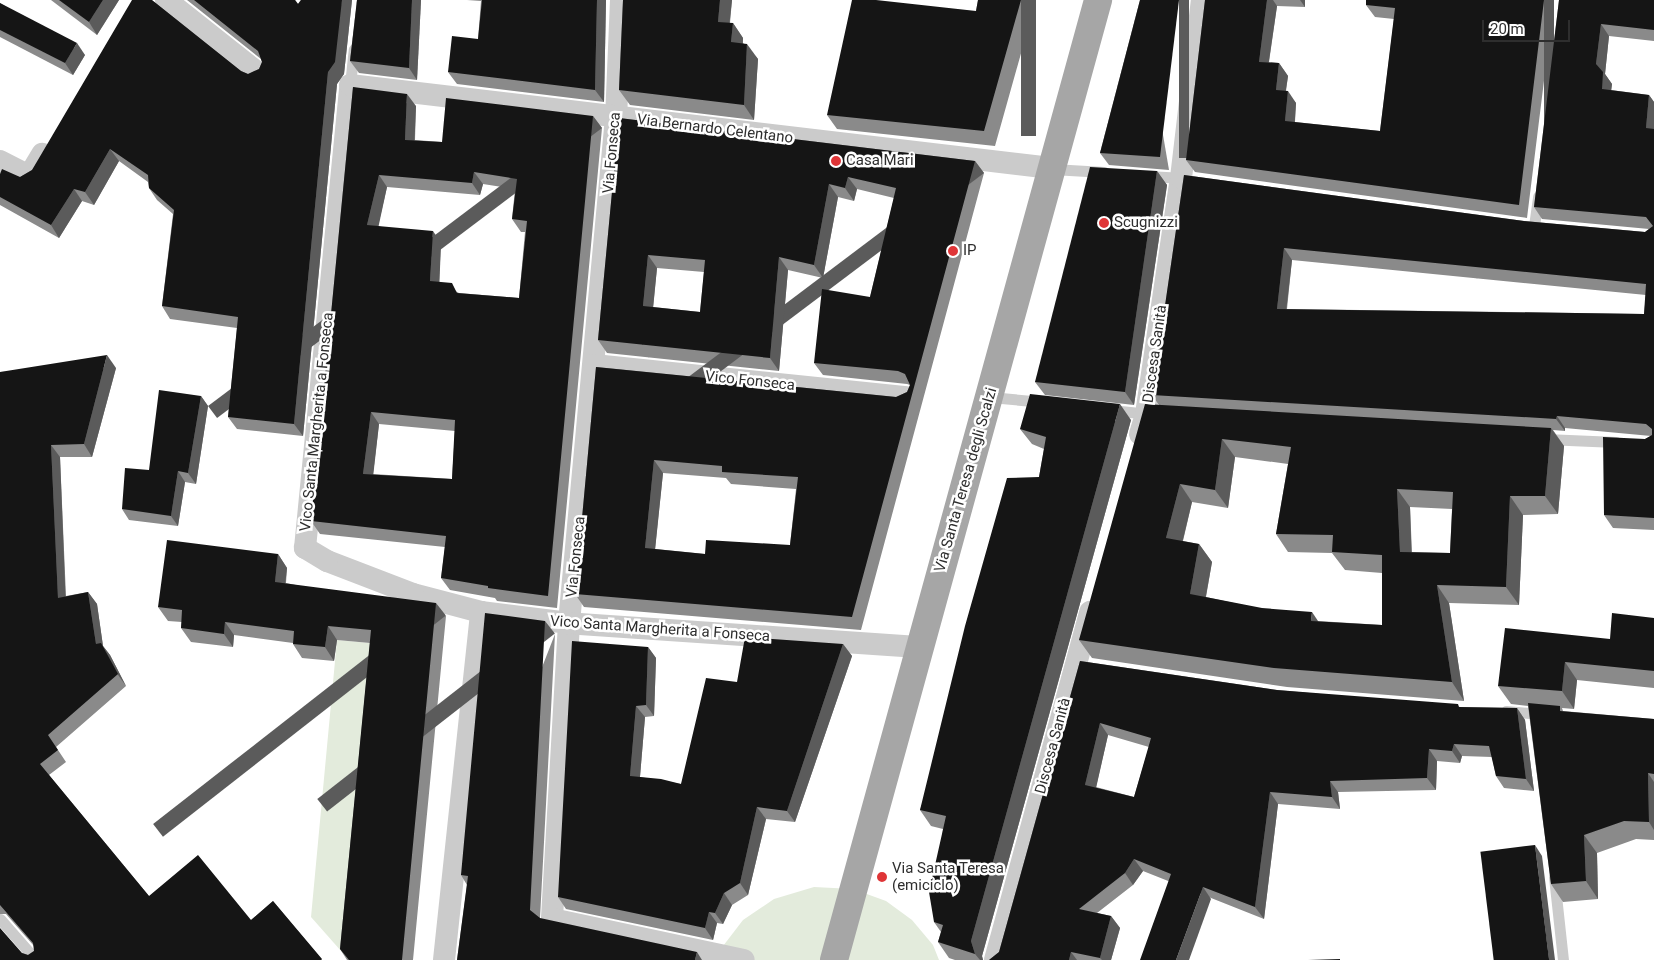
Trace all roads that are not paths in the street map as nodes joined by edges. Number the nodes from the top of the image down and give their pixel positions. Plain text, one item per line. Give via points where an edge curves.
1 (166, 0) edge
2 (621, 0) edge
3 (1098, 0) edge
4 (1202, 0) edge
5 (355, 38) edge
6 (258, 73) edge
7 (350, 85) junction
8 (616, 117) junction
9 (54, 134) edge
10 (0, 161) edge
11 (1051, 168) junction
12 (1112, 173) edge
13 (1132, 174) edge
14 (1191, 179) junction
15 (1539, 187) edge
16 (1534, 226) edge
17 (594, 365) junction
18 (906, 397) edge
19 (990, 397) junction
20 (1054, 403) edge
21 (1100, 409) edge
22 (1155, 415) junction
23 (1530, 438) edge
24 (1626, 443) edge
25 (1135, 452) edge
26 (1095, 594) edge
27 (481, 612) junction
28 (569, 623) junction
29 (918, 647) junction
30 (1493, 710) edge
31 (1532, 713) junction
32 (1560, 716) edge
33 (1534, 728) edge
34 (1552, 867) edge
35 (0, 919) edge
36 (36, 960) edge
37 (444, 960) edge
38 (744, 960) edge
39 (834, 960) edge
40 (995, 960) edge
41 (1563, 960) edge

1 - 6 street
2 - 8 street, Via Fonseca
3 - 11 main road, Via Santa Teresa degli Scalzi
4 - 14 street, Discesa Sanità
5 - 7 lane, Vico Santa Margherita a Fonseca
7 - 8 street, Via Bernardo Celentano
7 - 27 street, Vico Santa Margherita a Fonseca via 305,548 327,561 413,594
8 - 11 street, Via Bernardo Celentano
8 - 17 street, Via Fonseca
9 - 10 street via 29,176
11 - 12 lane
11 - 19 main road, Via Santa Teresa degli Scalzi
13 - 14 lane
14 - 22 street, Discesa Sanità
15 - 16 lane
17 - 18 street, Vico Fonseca
17 - 28 street, Via Fonseca
19 - 20 lane
19 - 29 main road, Via Santa Teresa degli Scalzi
21 - 22 lane
22 - 25 street, Discesa Sanità
23 - 24 lane
26 - 40 street, Discesa Sanità via 1080,664
27 - 28 street, Vico Santa Margherita a Fonseca
27 - 37 street
28 - 29 street, Vico Santa Margherita a Fonseca
28 - 38 street, Via Fonseca via 552,919
29 - 39 main road, Via Santa Teresa degli Scalzi
30 - 31 lane
31 - 32 lane
31 - 33 lane
34 - 41 lane
35 - 36 lane

